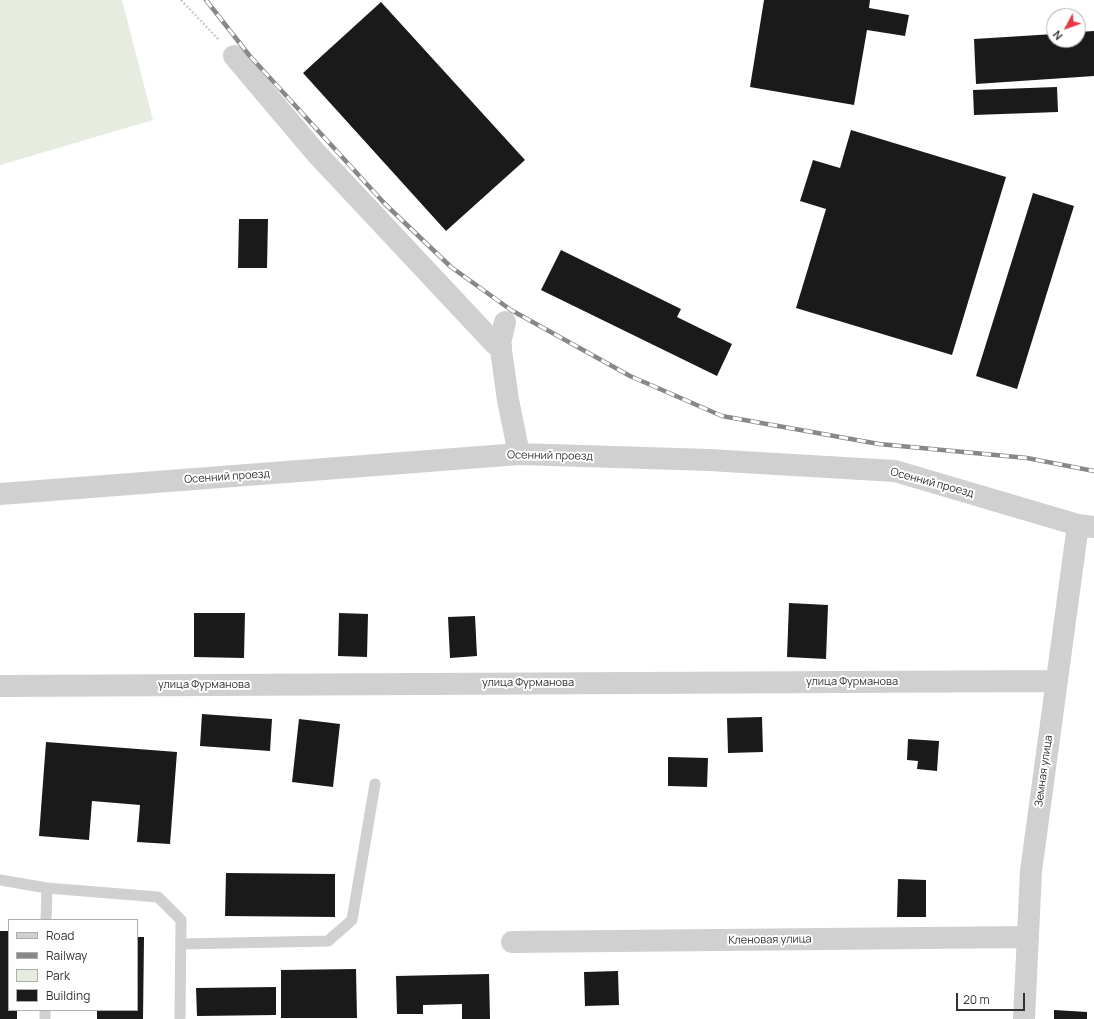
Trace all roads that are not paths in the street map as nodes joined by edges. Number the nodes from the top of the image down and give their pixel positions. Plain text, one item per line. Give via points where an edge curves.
1 (234, 56) road end
2 (505, 322) dead end
3 (501, 346) junction
4 (519, 454) junction
5 (0, 494) edge
6 (1086, 526) edge
7 (1056, 681) junction
8 (0, 686) edge
9 (375, 784) dead end
10 (0, 880) edge
11 (47, 888) junction
12 (46, 919) edge
13 (1028, 937) junction
14 (512, 942) dead end
15 (181, 944) junction
16 (180, 1019) edge
17 (1024, 1019) edge

1 - 3 street via 316,153 494,344
2 - 3 street
3 - 4 street
4 - 5 street, Осенний проезд
4 - 6 street, Осенний проезд via 709,460 895,471
6 - 7 street, Земная улица
7 - 8 street, улица Фурманова
7 - 13 street, Земная улица via 1030,871
9 - 15 lane via 352,920 328,941
10 - 11 lane
11 - 12 lane
11 - 15 lane via 158,897 181,920
13 - 14 street, Кленовая улица
13 - 17 street, Земная улица
15 - 16 lane

